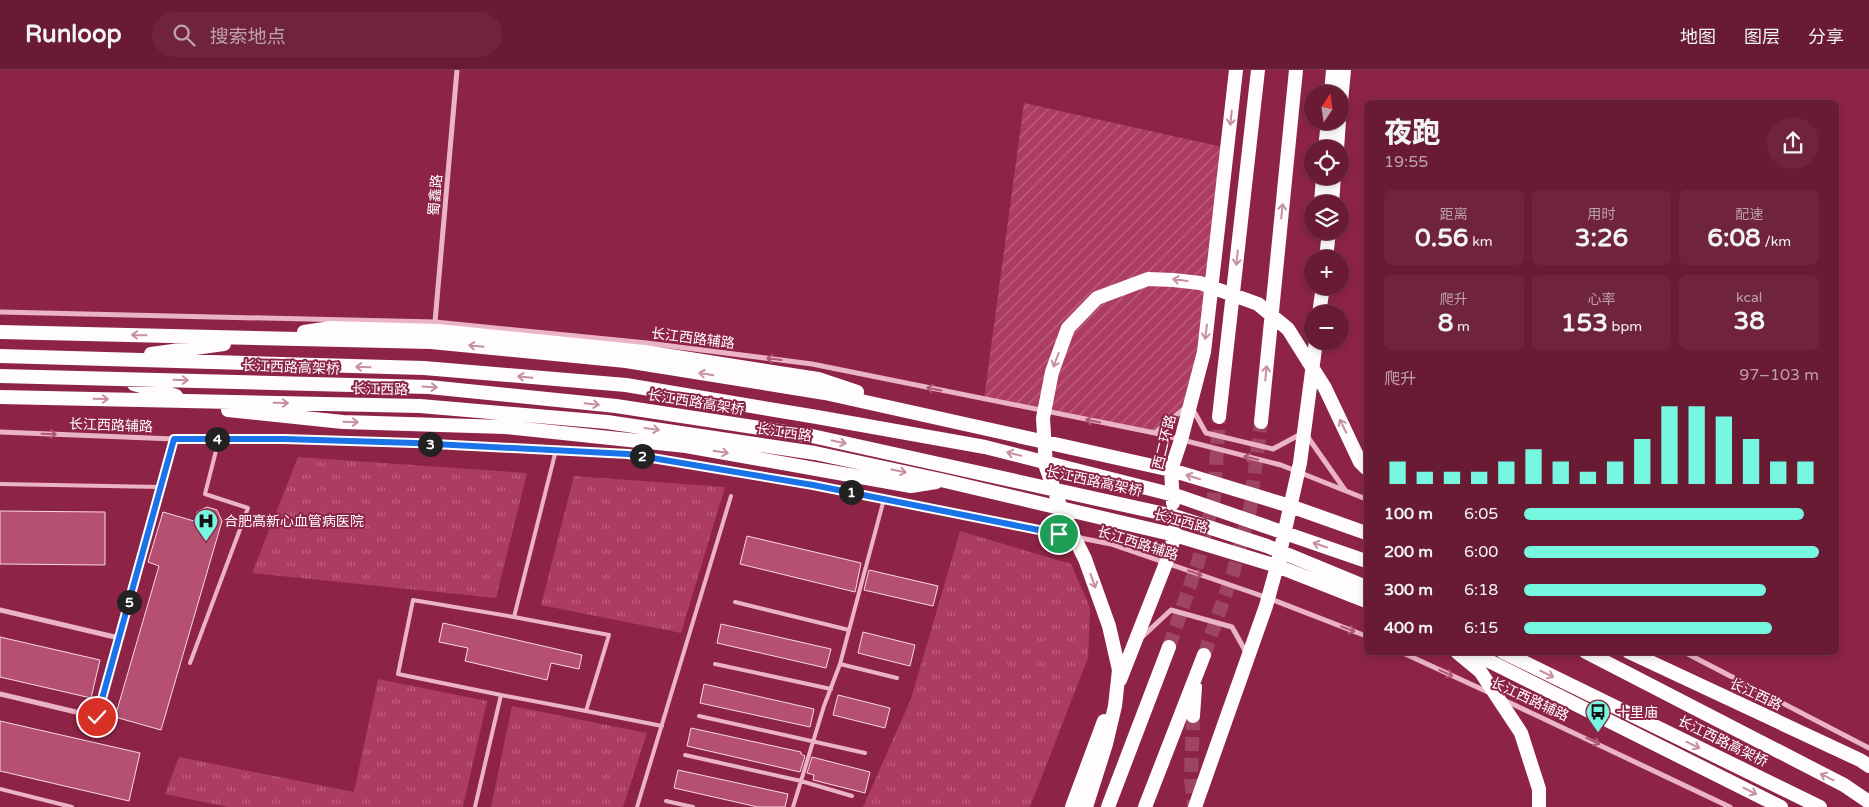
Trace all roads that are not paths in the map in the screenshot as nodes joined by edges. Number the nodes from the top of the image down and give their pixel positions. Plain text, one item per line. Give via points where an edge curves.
1 (457, 70) edge
2 (1236, 70) edge
3 (1258, 70) edge
4 (1296, 70) edge
5 (1336, 71) edge
6 (1333, 85) edge
7 (1337, 85) edge
8 (0, 312) edge
9 (435, 322) junction
10 (0, 332) edge
11 (1315, 350) edge
12 (1323, 350) edge
13 (0, 356) edge
14 (116, 360) junction
15 (0, 376) edge
16 (114, 379) junction
17 (1325, 388) junction
18 (0, 397) edge
19 (1190, 404) junction
20 (1219, 417) tunnel mouth
21 (943, 419) junction
22 (1262, 422) tunnel mouth
23 (0, 432) edge
24 (1304, 432) junction
25 (1154, 433) junction
26 (174, 439) junction
27 (219, 439) junction
28 (1181, 440) junction
29 (556, 450) junction
30 (1364, 466) edge
31 (1171, 470) junction
32 (1298, 472) junction
33 (945, 481) junction
34 (0, 484) edge
35 (161, 487) junction
36 (1345, 490) junction
37 (731, 496) dead end
38 (1364, 498) edge
39 (884, 499) junction
40 (1290, 506) junction
41 (1364, 532) edge
42 (1175, 535) junction
43 (1364, 560) edge
44 (1166, 563) junction
45 (1277, 566) junction
46 (1364, 586) edge
47 (1268, 598) junction
48 (1364, 599) edge
49 (735, 602) dead end
50 (0, 610) edge
51 (514, 617) junction
52 (849, 630) junction
53 (1364, 635) edge
54 (119, 638) junction
55 (1135, 644) junction
56 (1169, 647) tunnel mouth
57 (1204, 655) tunnel mouth
58 (1408, 655) edge
59 (1461, 655) edge
60 (1477, 655) edge
61 (1509, 655) edge
62 (1592, 655) edge
63 (1635, 655) edge
64 (1690, 655) edge
65 (1248, 657) junction
66 (190, 662) dead end
67 (715, 664) dead end
68 (840, 664) junction
69 (1196, 674) junction
70 (897, 678) dead end
71 (831, 690) junction
72 (0, 694) edge
73 (501, 695) junction
74 (586, 711) junction
75 (699, 716) dead end
76 (1194, 716) tunnel mouth
77 (662, 726) junction
78 (814, 741) junction
79 (1869, 748) edge
80 (865, 753) dead end
81 (684, 755) dead end
82 (1869, 766) edge
83 (801, 781) junction
84 (0, 789) edge
85 (852, 796) dead end
86 (666, 801) dead end
87 (1869, 802) edge
88 (72, 807) edge
89 (475, 807) edge
90 (637, 807) edge
91 (693, 807) edge
92 (793, 807) edge
93 (1072, 807) edge
94 (1086, 807) edge
95 (1108, 807) edge
96 (1145, 807) edge
97 (1195, 807) edge
98 (1539, 807) edge
99 (1730, 807) edge
100 (1781, 807) edge
101 (1820, 807) edge

1 - 9 street, 蜀鑫路
2 -> 19 highway, 西二环路 via 1204,352
3 -> 20 highway
22 -> 4 highway
5 - 6 highway
5 - 7 highway
8 - 9 street, 长江西路辅路
25 -> 9 street, 长江西路辅路 via 812,364 648,343
21 -> 10 highway via 825,392 626,362 431,342
11 - 24 highway
12 - 17 highway
13 - 14 highway, 长江西路高架桥
14 - 21 highway via 330,328 438,332 646,352 818,379
43 -> 14 highway, 长江西路高架桥 via 1178,496 985,447 626,385 424,368
15 - 16 highway, 长江西路高架桥
16 -> 33 highway via 223,410 343,422 505,427 686,446 911,486
16 -> 46 highway, 长江西路高架桥 via 429,387 616,406 812,436 1174,516 1266,546
30 -> 17 highway
17 -> 94 highway via 1288,329 1258,304 1200,283 1148,279 1097,298 1068,328 1052,372 1043,418 1046,467 1064,519 1086,559 1109,626 1119,670 1106,744
18 -> 33 highway, 长江西路 via 420,406 607,422 815,453
19 - 24 street via 1206,433 1274,449
19 - 25 street
19 - 28 highway, 西二环路
21 - 31 highway
23 -> 26 street, 长江西路辅路
24 - 32 highway
24 - 36 street
25 - 28 street, 长江西路辅路
26 - 27 street, 长江西路辅路
26 - 35 street
27 - 29 street, 长江西路辅路
27 - 66 lane via 205,494 248,508
28 - 31 highway, 西二环路
32 -> 28 street, 长江西路辅路
29 - 39 street, 长江西路辅路 via 628,454
29 - 51 lane
40 -> 31 highway
31 - 42 highway, 西二环路
32 - 36 street, 长江西路辅路
32 - 40 highway
33 - 42 highway, 长江西路
34 - 35 lane
35 - 54 street
36 - 38 street, 长江西路辅路
37 - 77 lane
39 - 44 street, 长江西路辅路 via 1111,544
39 - 52 lane
40 - 41 highway
40 - 45 highway
42 - 44 highway, 西二环路
42 - 45 highway, 长江西路
44 -> 47 street, 长江西路辅路
44 - 55 highway, 西二环路
45 - 47 highway
45 - 48 highway, 长江西路
47 -> 53 street, 长江西路辅路
47 - 65 highway
49 - 52 lane
50 - 54 street
51 - 73 lane via 413,600 398,674
51 - 74 lane via 609,635
52 - 68 lane
54 - 72 street via 97,717
55 - 65 street via 1171,610 1232,627
55 - 93 highway, 西二环路
56 - 95 highway
57 - 69 highway
58 -> 99 street, 长江西路辅路
59 - 98 highway via 1480,671 1521,733 1539,789
60 -> 100 highway
61 -> 101 highway, 长江西路高架桥
87 -> 62 highway, 长江西路高架桥 via 1844,785
63 - 82 highway, 长江西路
64 - 79 street
65 - 97 highway
67 - 71 lane
68 - 70 lane
68 - 71 lane
69 - 76 highway
69 - 96 highway
71 - 78 lane
73 - 74 lane
73 - 89 lane
74 - 77 lane
75 - 78 lane
77 - 90 lane
78 - 80 lane
78 - 83 lane
81 - 83 lane
83 - 85 lane
83 - 92 lane
84 - 88 lane
86 - 91 lane

